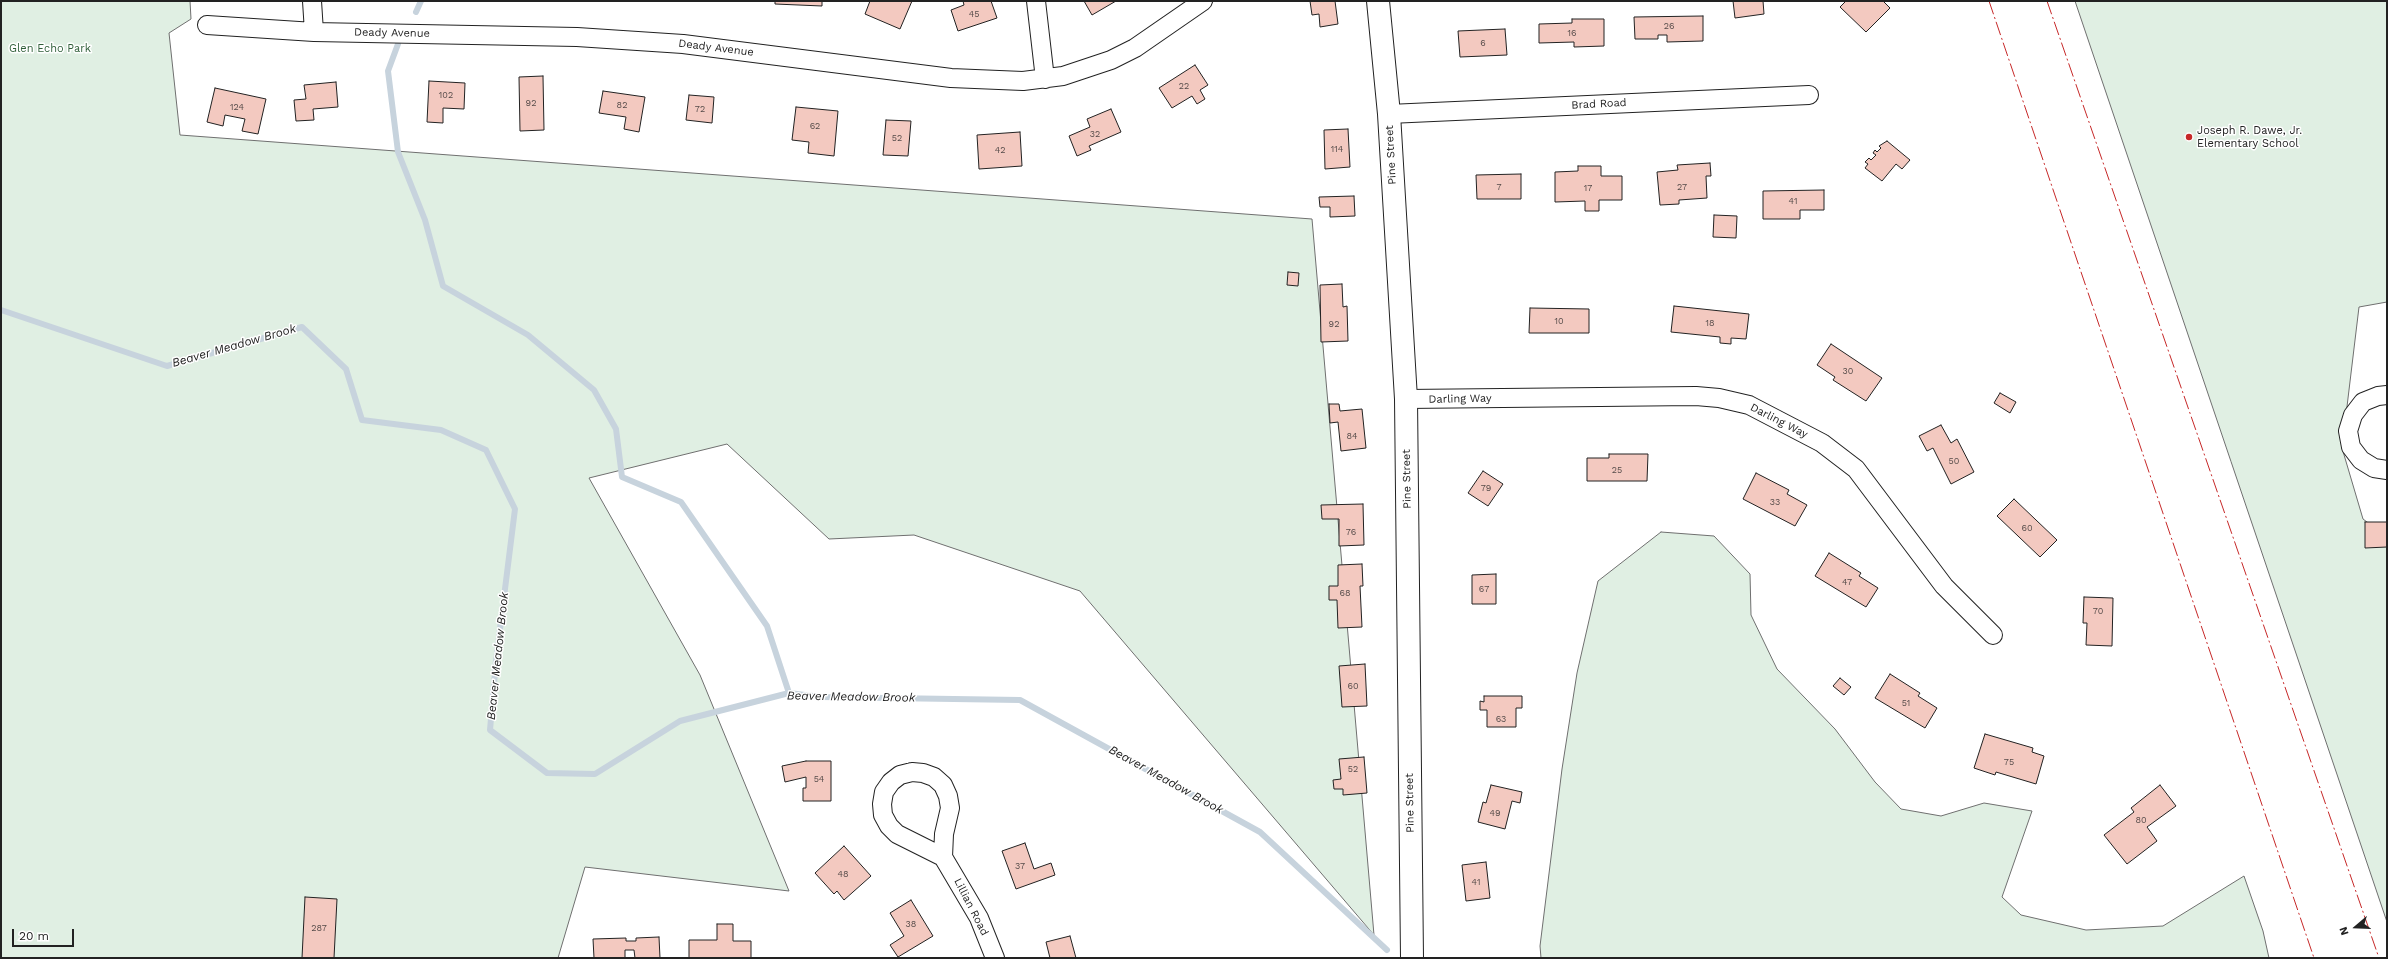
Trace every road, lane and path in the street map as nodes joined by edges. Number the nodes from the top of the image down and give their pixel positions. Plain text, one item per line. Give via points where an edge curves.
1 (312, 1) edge
2 (1036, 1) edge
3 (1202, 1) edge
4 (1378, 1) edge
5 (207, 25) dead end
6 (314, 32) junction
7 (1044, 79) junction
8 (1809, 95) dead end
9 (1389, 114) junction
10 (2387, 395) edge
11 (1406, 399) junction
12 (2387, 470) edge
13 (1993, 635) dead end
14 (943, 857) junction
15 (995, 958) edge
16 (1412, 958) edge

1 - 6 street
2 - 7 street
3 - 7 street, Deady Avenue via 1135,48 1111,60 1085,70
4 - 9 street, Pine Street
5 - 6 street, Deady Avenue
6 - 7 street, Deady Avenue via 577,36 683,44 970,80
8 - 9 street, Brad Road
9 - 11 street, Pine Street
10 - 12 street via 2363,402 2353,415 2348,431 2351,447 2361,460 2374,468
11 - 13 street, Darling Way via 1696,396 1749,405 1822,443 1856,469 1944,586
11 - 16 street, Pine Street
14 - 14 street via 944,834 950,808 943,785 934,777 923,773 900,775 884,792 883,816 897,834
14 - 15 street, Lillian Road via 979,918

